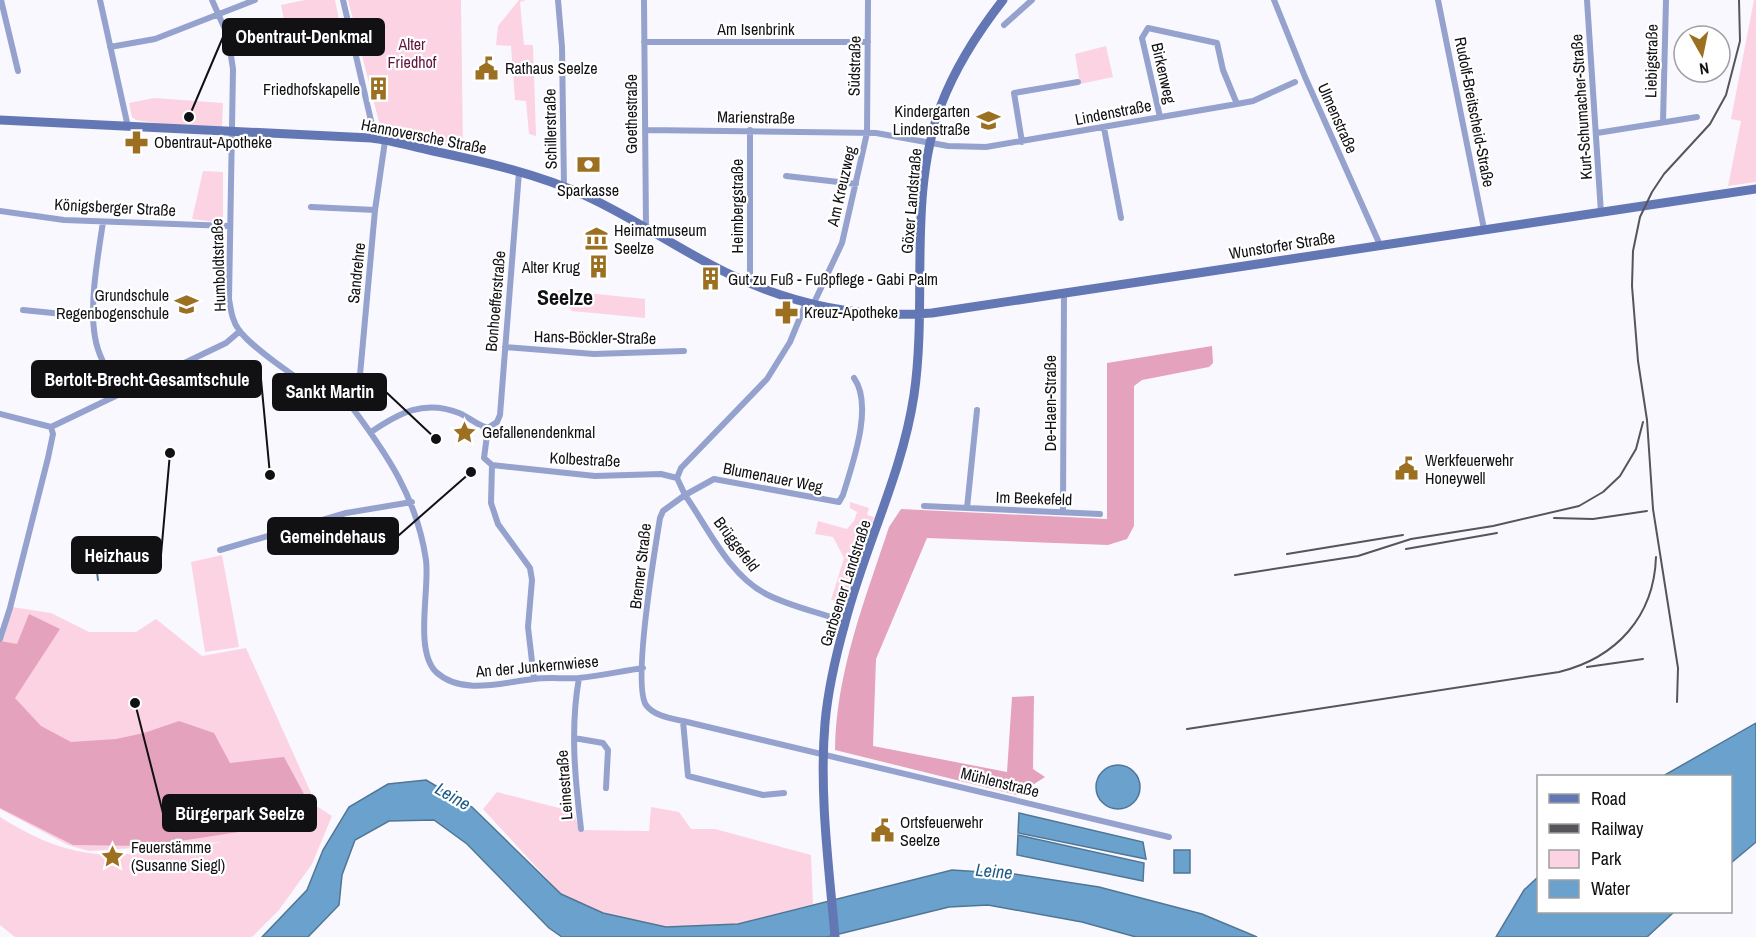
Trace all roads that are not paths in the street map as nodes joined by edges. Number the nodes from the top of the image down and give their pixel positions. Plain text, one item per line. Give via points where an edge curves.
1 (1, 0) edge
2 (100, 0) edge
3 (212, 0) edge
4 (255, 0) edge
5 (343, 0) edge
6 (558, 0) edge
7 (644, 0) edge
8 (868, 0) edge
9 (1003, 0) edge
10 (1032, 0) edge
11 (1274, 0) edge
12 (1438, 0) edge
13 (1587, 0) edge
14 (1666, 0) edge
15 (218, 12) junction
16 (1004, 26) dead end
17 (644, 42) junction
18 (868, 42) junction
19 (110, 47) junction
20 (18, 71) dead end
21 (1078, 82) dead end
22 (1295, 82) dead end
23 (1238, 104) junction
24 (1161, 117) junction
25 (1697, 117) dead end
26 (0, 120) edge
27 (1663, 122) junction
28 (128, 127) junction
29 (645, 129) junction
30 (1104, 129) junction
31 (750, 130) junction
32 (232, 132) junction
33 (1597, 132) junction
34 (867, 133) junction
35 (380, 139) junction
36 (1022, 142) junction
37 (931, 143) junction
38 (519, 172) junction
39 (786, 176) dead end
40 (856, 184) junction
41 (564, 187) junction
42 (1756, 189) edge
43 (311, 207) dead end
44 (375, 210) junction
45 (0, 211) edge
46 (1601, 213) junction
47 (1121, 218) dead end
48 (103, 222) junction
49 (229, 226) junction
50 (646, 227) junction
51 (1484, 229) junction
52 (1380, 245) junction
53 (750, 283) junction
54 (1064, 294) junction
55 (810, 304) junction
56 (23, 310) dead end
57 (920, 314) junction
58 (93, 317) junction
59 (240, 331) junction
60 (505, 347) junction
61 (684, 351) dead end
62 (854, 378) dead end
63 (120, 392) junction
64 (351, 406) junction
65 (977, 410) dead end
66 (0, 414) edge
67 (51, 427) junction
68 (488, 428) junction
69 (371, 432) junction
70 (492, 465) junction
71 (677, 478) junction
72 (685, 495) junction
73 (412, 502) junction
74 (924, 506) dead end
75 (967, 508) junction
76 (1063, 512) junction
77 (1100, 514) dead end
78 (220, 550) dead end
79 (845, 622) junction
80 (0, 639) edge
81 (643, 668) junction
82 (579, 678) junction
83 (534, 679) junction
84 (683, 721) junction
85 (574, 738) junction
86 (824, 753) junction
87 (606, 788) dead end
88 (784, 794) dead end
89 (581, 830) dead end
90 (1169, 837) dead end
91 (835, 937) edge

1 - 20 street
2 - 19 street
3 - 15 street, Humboldtstraße
4 - 15 street
5 - 35 street
6 - 41 street, Schillerstraße
7 - 17 street, Goethestraße
8 - 18 street, Südstraße
9 - 37 street, Göxer Landstraße via 964,56 941,105
10 - 16 street
11 - 52 street, Ulmenstraße
12 - 51 street, Rudolf-Breitscheid-Straße
13 - 33 street, Kurt-Schumacher-Straße
14 - 27 street, Liebigstraße
15 - 19 street via 164,36
15 - 32 street, Humboldtstraße via 232,53
17 - 18 street, Am Isenbrink
17 - 29 street, Goethestraße
18 - 34 street, Südstraße
19 - 28 street
21 - 36 street via 1014,93
22 - 23 street, Lindenstraße
23 - 24 street, Lindenstraße
23 - 24 street, Birkenweg via 1223,70 1217,43 1148,28 1142,38
24 - 30 street, Lindenstraße
25 - 27 street
26 - 28 street, Hannoversche Straße
27 - 33 street
28 - 32 street, Hannoversche Straße
29 - 31 street, Marienstraße
29 - 50 street, Goethestraße
30 - 36 street, Lindenstraße
30 - 47 street
31 - 34 street, Marienstraße
31 - 53 street, Heimbergstraße
32 - 35 street, Hannoversche Straße
32 - 49 street, Humboldtstraße
33 - 46 street, Kurt-Schumacher-Straße
34 - 37 street, Am Kreuzweg
34 - 40 street, Am Kreuzweg
35 - 38 street, Hannoversche Straße
35 - 44 street, Sandrehre
36 - 37 street, Lindenstraße via 969,148
37 - 57 street, Göxer Landstraße via 922,204
38 - 41 street, Hannoversche Straße
38 - 60 street, Bonhoefferstraße
39 - 40 street
40 - 55 street, Am Kreuzweg via 842,243
41 - 50 street, Hannoversche Straße
42 - 46 street, Wunstorfer Straße
43 - 44 street
44 - 64 street, Sandrehre via 358,397
45 - 48 street, Königsberger Straße
46 - 51 street, Wunstorfer Straße
48 - 49 street, Königsberger Straße
48 - 58 street
49 - 59 street, Humboldtstraße via 229,299 233,320
50 - 53 street, Hannoversche Straße
51 - 52 street, Wunstorfer Straße
52 - 54 street, Wunstorfer Straße
53 - 55 street, Hannoversche Straße
54 - 57 street, Wunstorfer Straße
54 - 76 street, De-Haen-Straße
55 - 57 street, Wunstorfer Straße via 884,314
55 - 71 street via 767,380 681,468
56 - 58 street
57 - 79 street, Garbsener Landstraße via 914,396 902,453
58 - 63 street via 95,339
59 - 63 street via 226,343
59 - 64 street, Humboldtstraße via 290,372
60 - 61 street, Hans-Böckler-Straße via 594,354
60 - 68 street, Bonhoefferstraße via 500,415
62 - 72 street, Blumenauer Weg via 861,388 861,424 839,502 714,479
63 - 67 street
64 - 69 street, An der Junkernwiese
65 - 75 street
66 - 67 street
67 - 80 street via 48,458
68 - 69 street via 449,410 418,408 398,414
68 - 70 street, Bonhoefferstraße via 484,458
69 - 73 street, An der Junkernwiese
70 - 71 street, Kolbestraße via 595,476 662,474
70 - 83 street via 491,503 498,524 530,568 528,627
71 - 72 street
72 - 79 street, Brüggefeld via 750,584 784,602
72 - 81 street, Bremer Straße via 660,518
73 - 78 street via 346,513
73 - 83 street, An der Junkernwiese via 426,559 425,629 429,659 436,672 469,685
74 - 75 street, Im Beekefeld
75 - 76 street, Im Beekefeld
76 - 77 street, Im Beekefeld
79 - 86 street, Garbsener Landstraße via 829,697
81 - 82 street, An der Junkernwiese
81 - 84 street, Bremer Straße via 642,695 646,706 654,713
82 - 83 street, An der Junkernwiese
82 - 85 street, Leinestraße
84 - 86 street, Bremer Straße
84 - 88 street via 688,776 763,795
85 - 87 street, Leinestraße via 603,743 608,750
85 - 89 street, Leinestraße
86 - 90 street, Mühlenstraße
86 - 91 street, Garbsener Landstraße

